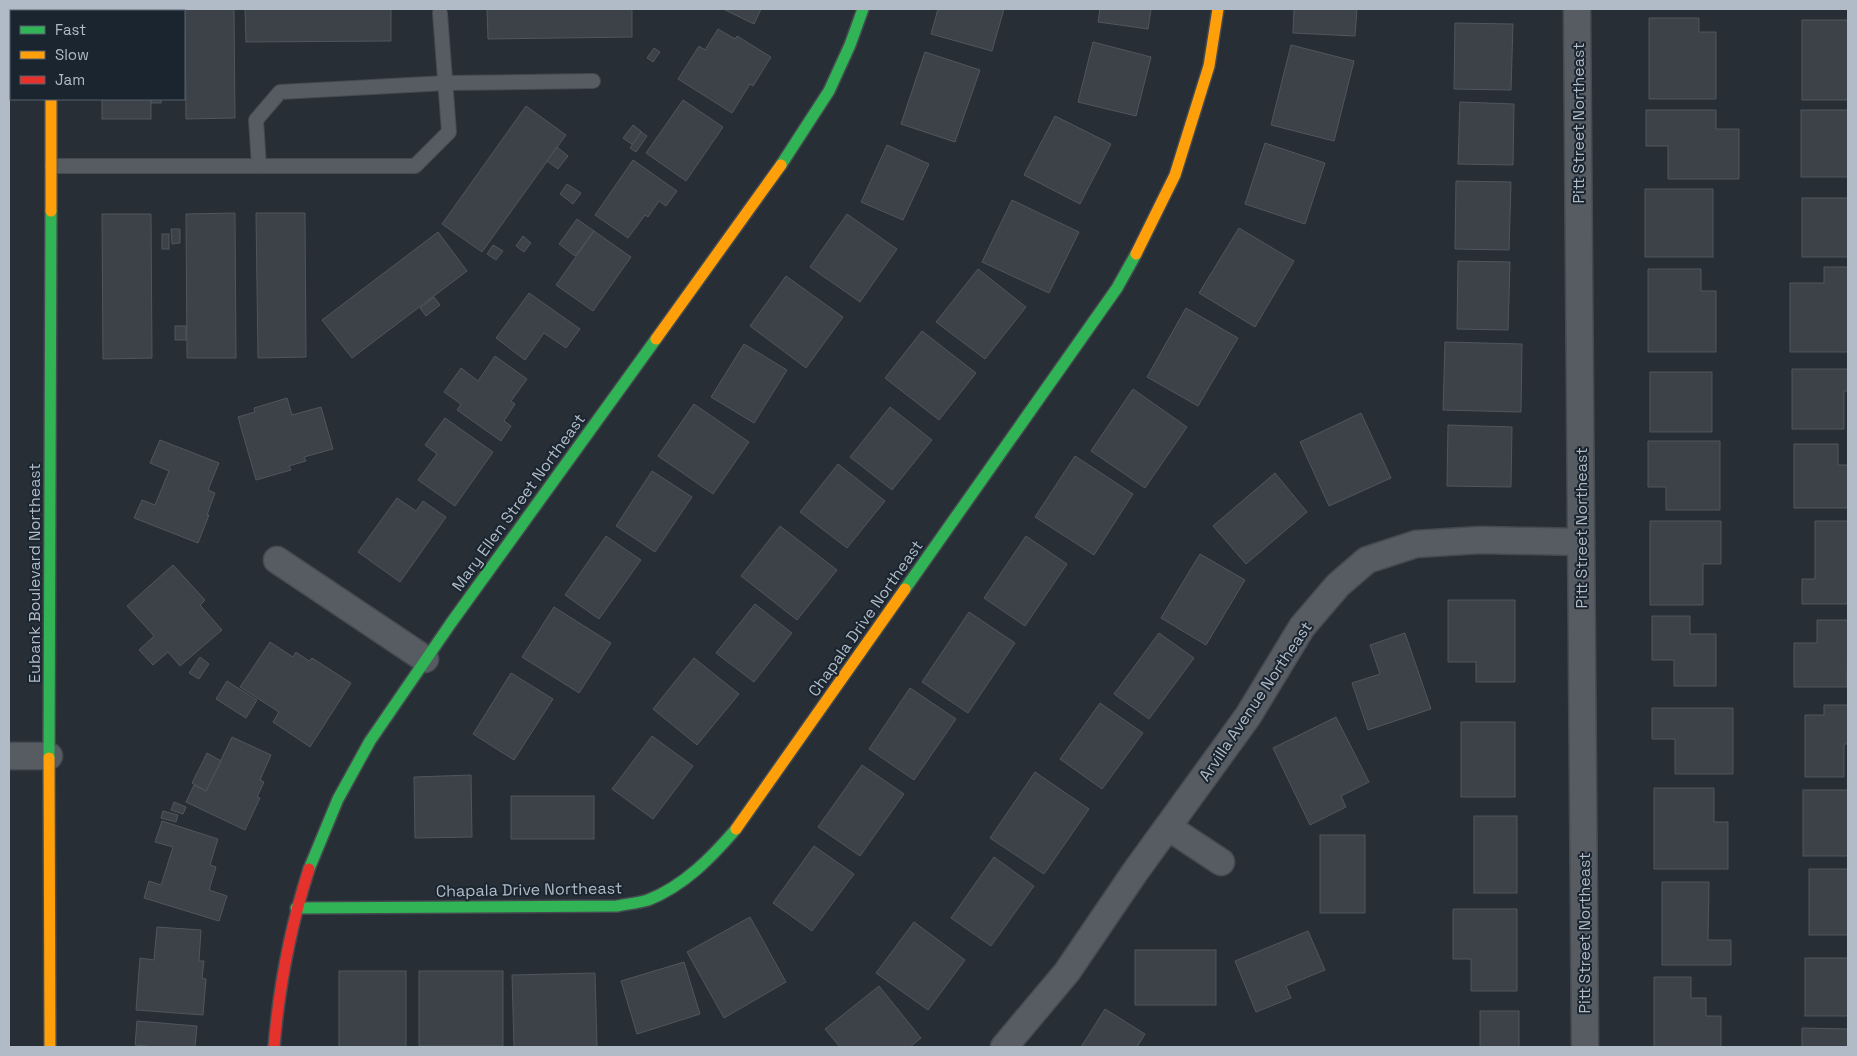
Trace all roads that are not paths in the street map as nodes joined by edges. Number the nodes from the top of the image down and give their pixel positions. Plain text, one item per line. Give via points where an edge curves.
1 (863, 9) edge
2 (1218, 9) edge
3 (1577, 9) edge
4 (440, 14) dead end
5 (593, 81) dead end
6 (446, 83) junction
7 (51, 100) edge
8 (52, 166) junction
9 (259, 166) junction
10 (1581, 542) junction
11 (277, 560) dead end
12 (425, 659) junction
13 (9, 756) edge
14 (49, 756) junction
15 (1168, 827) junction
16 (1221, 862) dead end
17 (296, 908) junction
18 (50, 1047) edge
19 (274, 1047) edge
20 (1004, 1047) edge
21 (1585, 1047) edge

1 - 12 street, Mary Ellen Street Northeast via 829,91 791,151
2 - 17 street, Chapala Drive Northeast via 1209,66 1175,174 1117,288 742,821 712,858 672,888 647,900 617,906
3 - 10 street, Pitt Street Northeast
4 - 6 lane
5 - 6 lane
6 - 9 lane via 280,92 256,120
6 - 9 lane via 449,132 415,166
7 - 8 street, Eubank Boulevard Northeast
8 - 9 lane
8 - 14 street, Eubank Boulevard Northeast
10 - 15 street, Arvilla Avenue Northeast via 1480,540 1416,544 1367,560 1338,585 1302,627 1248,716
10 - 21 street, Pitt Street Northeast
11 - 12 street
12 - 17 street, Mary Ellen Street Northeast via 356,764 312,859
13 - 14 street
14 - 18 street, Eubank Boulevard Northeast
15 - 16 street
15 - 20 street, Arvilla Avenue Northeast via 1067,972
17 - 19 street, Mary Ellen Street Northeast via 279,987

